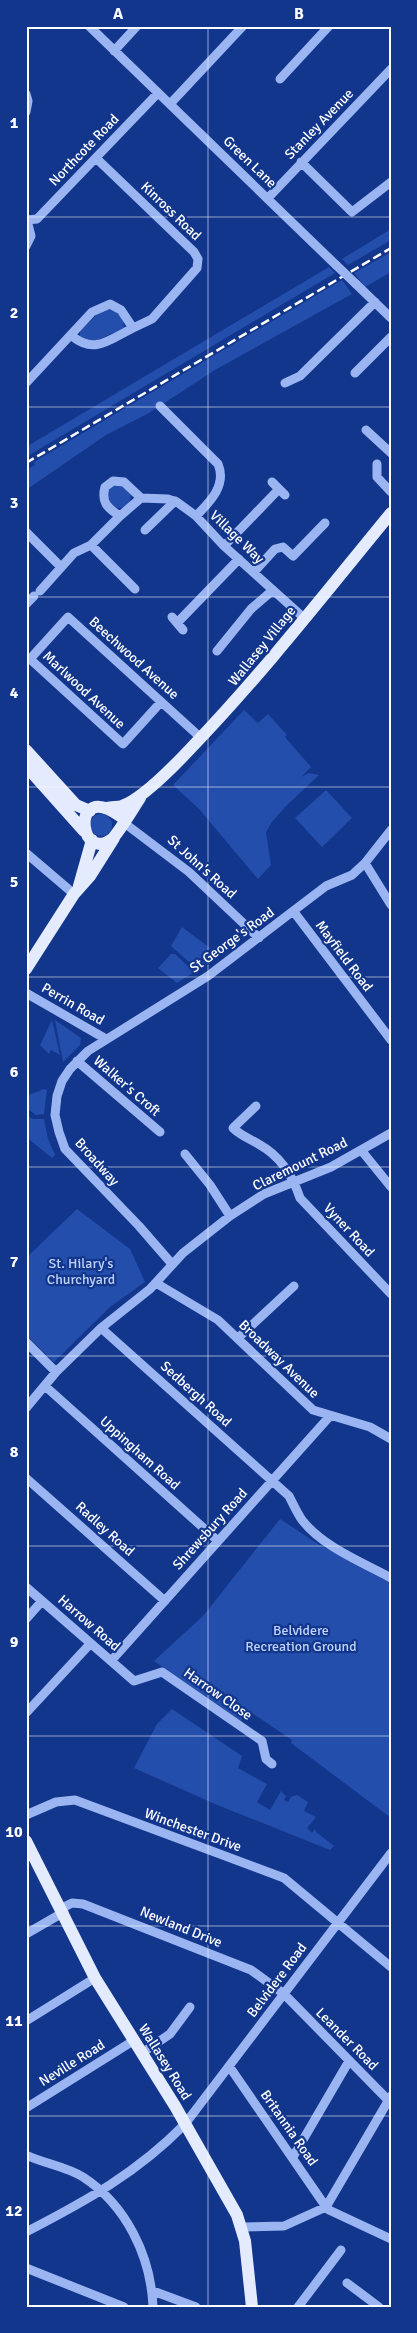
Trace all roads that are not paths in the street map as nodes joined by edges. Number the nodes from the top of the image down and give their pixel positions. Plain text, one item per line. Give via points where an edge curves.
1 (90, 26) edge
2 (137, 26) edge
3 (243, 26) edge
4 (329, 26) edge
5 (114, 50) junction
6 (391, 69) edge
7 (280, 79) dead end
8 (158, 93) junction
9 (26, 94) edge
10 (170, 104) junction
11 (26, 112) edge
12 (96, 158) junction
13 (301, 162) junction
14 (391, 182) edge
15 (268, 198) junction
16 (27, 220) edge
17 (26, 246) edge
18 (375, 302) junction
19 (391, 318) edge
20 (133, 328) junction
21 (72, 336) junction
22 (391, 337) edge
23 (355, 373) dead end
24 (26, 383) edge
25 (285, 383) dead end
26 (160, 406) dead end
27 (366, 430) dead end
28 (391, 453) edge
29 (377, 464) dead end
30 (279, 489) dead end
31 (391, 492) edge
32 (141, 498) junction
33 (175, 501) junction
34 (391, 512) edge
35 (120, 516) junction
36 (196, 516) junction
37 (325, 523) dead end
38 (146, 530) dead end
39 (26, 532) edge
40 (91, 545) junction
41 (224, 546) junction
42 (239, 559) junction
43 (61, 567) junction
44 (254, 572) junction
45 (135, 589) dead end
46 (273, 590) junction
47 (26, 604) edge
48 (304, 618) junction
49 (177, 623) dead end
50 (217, 651) dead end
51 (30, 659) joint
52 (161, 702) junction
53 (201, 738) junction
54 (26, 750) edge
55 (26, 766) edge
56 (146, 790) junction
57 (107, 808) junction
58 (90, 811) junction
59 (124, 821) junction
60 (391, 830) edge
61 (88, 836) junction
62 (114, 838) junction
63 (26, 853) edge
64 (364, 863) junction
65 (76, 890) junction
66 (391, 905) edge
67 (294, 912) junction
68 (259, 938) junction
69 (27, 967) edge
70 (26, 993) edge
71 (106, 1040) junction
72 (391, 1040) edge
73 (77, 1061) junction
74 (256, 1106) dead end
75 (160, 1132) dead end
76 (391, 1133) edge
77 (361, 1150) junction
78 (185, 1154) dead end
79 (295, 1181) junction
80 (391, 1187) edge
81 (230, 1216) junction
82 (172, 1264) junction
83 (156, 1283) junction
84 (294, 1286) dead end
85 (391, 1294) edge
86 (101, 1328) junction
87 (238, 1338) junction
88 (26, 1342) edge
89 (56, 1372) junction
90 (45, 1386) junction
91 (26, 1408) edge
92 (330, 1416) junction
93 (391, 1440) edge
94 (26, 1478) edge
95 (272, 1481) junction
96 (218, 1541) junction
97 (391, 1578) edge
98 (26, 1587) edge
99 (42, 1601) junction
100 (165, 1601) junction
101 (26, 1619) edge
102 (90, 1644) junction
103 (111, 1661) junction
104 (134, 1681) joint
105 (26, 1713) edge
106 (272, 1764) dead end
107 (26, 1815) edge
108 (26, 1841) edge
109 (391, 1854) edge
110 (63, 1910) junction
111 (337, 1924) junction
112 (26, 1934) edge
113 (391, 1967) edge
114 (96, 1978) junction
115 (284, 1994) junction
116 (190, 2007) dead end
117 (26, 2021) edge
118 (133, 2041) junction
119 (142, 2053) junction
120 (350, 2061) junction
121 (229, 2066) junction
122 (390, 2100) edge
123 (26, 2108) edge
124 (185, 2124) junction
125 (26, 2155) edge
126 (293, 2157) junction
127 (102, 2192) junction
128 (326, 2207) junction
129 (242, 2227) junction
130 (26, 2232) edge
131 (391, 2239) edge
132 (341, 2250) dead end
133 (26, 2268) edge
134 (348, 2283) dead end
135 (152, 2291) junction
136 (302, 2306) edge
137 (124, 2307) edge
138 (154, 2307) edge
139 (196, 2307) edge
140 (252, 2307) edge
141 (379, 2307) edge

1 - 5 street, Green Lane
2 - 5 street
3 - 10 street
4 - 7 street
5 - 8 street, Green Lane
6 - 13 street, Stanley Avenue
8 - 10 street, Green Lane
8 - 12 street, Northcote Road
9 - 11 street
10 - 15 street, Green Lane
12 - 16 street, Northcote Road via 38,219
12 - 20 street, Kinross Road via 198,259 197,268 152,319
13 - 14 street via 352,212
13 - 15 street, Stanley Avenue
15 - 18 street, Green Lane, bridge
16 - 17 street, Northcote Road via 31,236
18 - 19 street, Green Lane
18 - 25 street via 300,376
20 - 21 street, Kinross Road via 93,346 83,345
20 - 21 street via 121,310 110,304 92,312
21 - 24 street
22 - 23 street
26 - 36 street via 218,464 221,472 218,490
27 - 28 street
29 - 31 street via 377,477
30 - 41 street
32 - 33 street, Village Way
32 - 35 street
32 - 35 street via 124,482 113,481 105,487 102,496 105,505
33 - 36 street, Village Way
33 - 38 street
34 - 48 main road, Wallasey Village
35 - 40 street
36 - 41 street, Village Way
37 - 44 street via 293,556 283,547 274,549
39 - 43 street
40 - 43 street via 74,553
40 - 45 street
41 - 42 street, Village Way
42 - 44 street, Village Way
42 - 49 street
43 - 47 street
44 - 46 street, Village Way
46 - 48 street, Village Way
46 - 50 street via 250,608
48 - 53 main road, Wallasey Village via 240,697
51 - 52 street, Marlwood Avenue via 122,744
51 - 52 street, Beechwood Avenue via 68,616
52 - 53 street, Beechwood Avenue
53 - 56 main road, Wallasey Village
54 - 58 main road via 76,804
55 - 61 main road
56 - 57 main road, Wallasey Village via 122,806
56 - 59 main road, Wallasey Village
57 - 58 main road
57 - 59 main road
58 - 61 main road via 84,820
59 - 62 main road
59 - 68 street, St John's Road via 188,872
60 - 64 street, St George's Road
61 - 62 main road via 103,843
61 - 65 main road
62 - 65 main road
63 - 65 street
64 - 66 street
64 - 67 street, St George's Road via 352,874 326,886
65 - 69 main road
67 - 68 street, St George's Road
67 - 72 street, Mayfield Road
68 - 71 street, St George's Road via 208,976
70 - 71 street, Perrin Road
71 - 73 street, St George's Road
73 - 75 street, Walker's Croft
73 - 82 street, Broadway via 66,1074 55,1115 65,1149
74 - 79 street, Vyner Road via 234,1128 262,1146
76 - 77 street, Claremount Road
77 - 79 street, Claremount Road via 331,1167
77 - 80 street
78 - 81 street
79 - 81 street, Claremount Road via 264,1194
79 - 85 street, Vyner Road via 300,1198
81 - 82 street, Claremount Road
82 - 83 street, Claremount Road
83 - 86 street, Claremount Road
83 - 87 street, Broadway Avenue via 218,1320
84 - 87 street
86 - 89 street, Claremount Road
86 - 95 street, Sedbergh Road
87 - 92 street, Broadway Avenue via 312,1410
88 - 89 street
89 - 90 street, Claremount Road
90 - 91 street, Claremount Road
90 - 96 street, Uppingham Road
92 - 93 street, Broadway Avenue via 370,1427
92 - 95 street, Shrewsbury Road
94 - 100 street, Radley Road
95 - 96 street, Shrewsbury Road
95 - 97 street, Sedbergh Road via 289,1496 311,1530 326,1542
96 - 100 street, Shrewsbury Road
98 - 99 street, Harrow Road
99 - 101 street
99 - 102 street, Harrow Road
100 - 103 street, Shrewsbury Road
102 - 103 street, Harrow Road
102 - 105 street
103 - 104 street, Harrow Road
104 - 106 street, Harrow Close via 162,1672 262,1742 266,1759
107 - 111 street, Winchester Drive via 56,1802 75,1800 284,1878
108 - 110 main road, Wallasey Road
109 - 111 street, Belvidere Road
110 - 112 street
110 - 114 main road, Wallasey Road
110 - 115 street, Newland Drive via 72,1903 102,1910 251,1970
111 - 113 street, Winchester Drive
111 - 115 street, Belvidere Road
114 - 117 street
114 - 118 main road, Wallasey Road
115 - 120 street, Leander Road
115 - 121 street, Belvidere Road
116 - 119 street via 170,2034
118 - 119 main road, Wallasey Road
118 - 123 street, Neville Road
119 - 124 main road, Wallasey Road
120 - 122 street, Leander Road
120 - 126 street
121 - 124 street, Belvidere Road
121 - 126 street, Britannia Road
122 - 128 street
124 - 127 street, Belvidere Road via 144,2161
124 - 129 main road, Wallasey Road
125 - 127 street via 68,2169
126 - 128 street, Britannia Road
127 - 130 street, Belvidere Road
127 - 135 street via 126,2220 138,2242
128 - 129 street via 284,2226
128 - 131 street
129 - 140 main road, Wallasey Road
132 - 136 street
133 - 137 street
134 - 141 street
135 - 138 street
135 - 139 street

